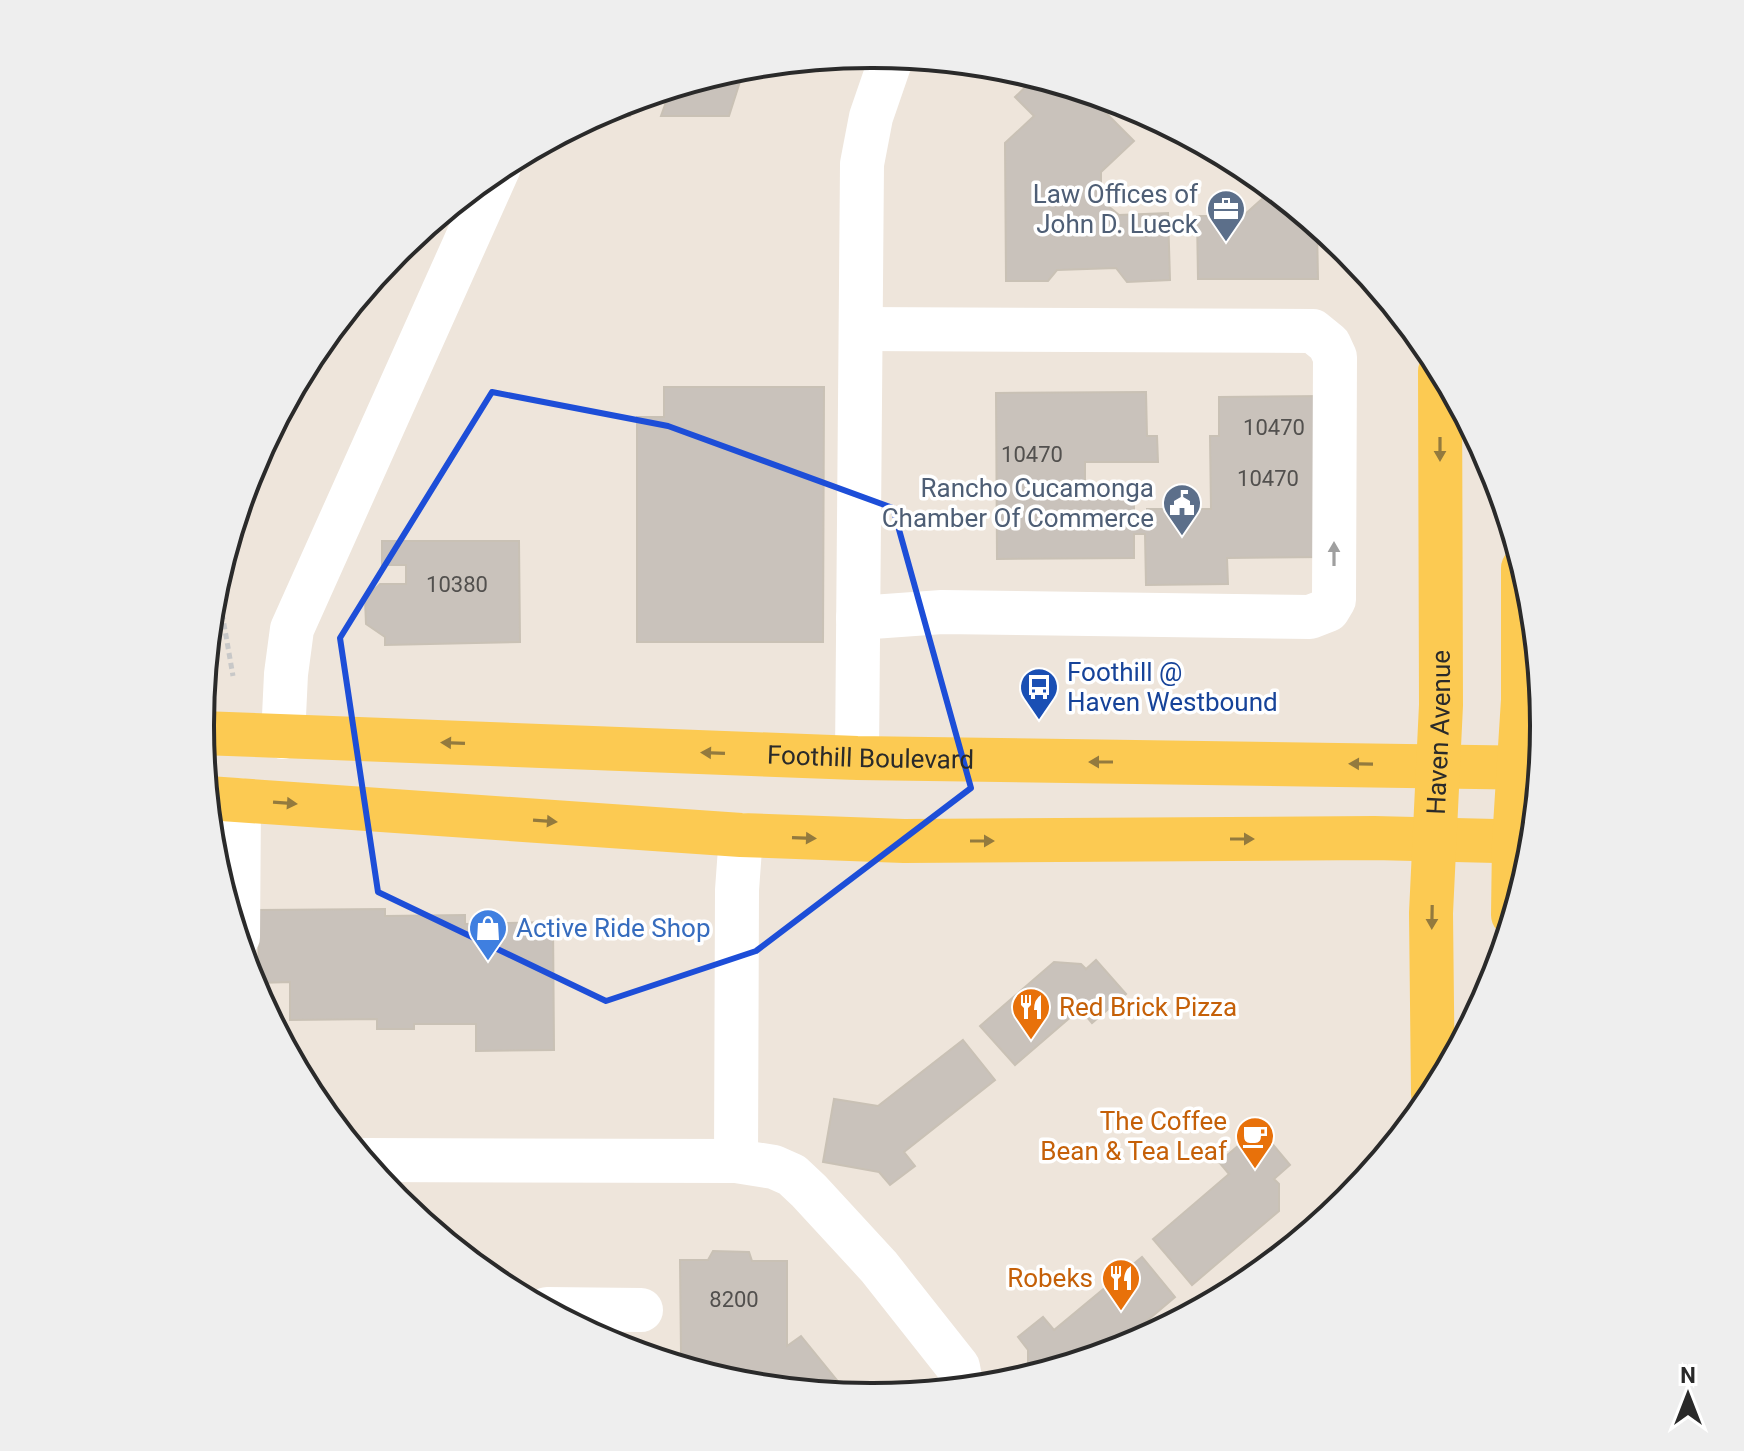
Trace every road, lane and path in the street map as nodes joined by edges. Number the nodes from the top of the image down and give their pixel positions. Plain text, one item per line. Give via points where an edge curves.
1 (888, 68) edge
2 (487, 193) edge
3 (861, 329) junction
4 (1440, 395) edge
5 (858, 618) junction
6 (223, 620) edge
7 (1523, 634) edge
8 (233, 676) dead end
9 (214, 734) edge
10 (283, 737) junction
11 (857, 758) junction
12 (1528, 761) edge
13 (1439, 766) junction
14 (1529, 768) edge
15 (223, 799) edge
16 (741, 835) junction
17 (1434, 839) junction
18 (1519, 842) edge
19 (231, 869) edge
20 (1433, 1068) edge
21 (379, 1160) edge
22 (736, 1161) junction
23 (570, 1309) edge
24 (641, 1310) dead end
25 (960, 1377) edge

1 - 3 lane via 862,164
2 - 10 lane via 292,629
3 - 5 lane
5 -> 3 lane via 942,612 1310,617 1328,610 1334,600 1335,357 1313,331
4 -> 13 main road, Haven Avenue
5 - 11 lane
6 - 8 path
7 - 12 main road
9 - 10 main road, Foothill Boulevard
11 -> 10 main road, Foothill Boulevard
13 -> 11 main road, Foothill Boulevard
13 - 14 main road, Foothill Boulevard
13 - 17 main road, Haven Avenue
15 -> 16 main road
15 - 19 lane
16 -> 17 main road via 904,841
16 - 22 lane
17 - 18 main road
17 -> 20 main road, Haven Avenue
21 - 22 lane
22 - 25 lane via 774,1167 809,1191 913,1307
23 - 24 lane

